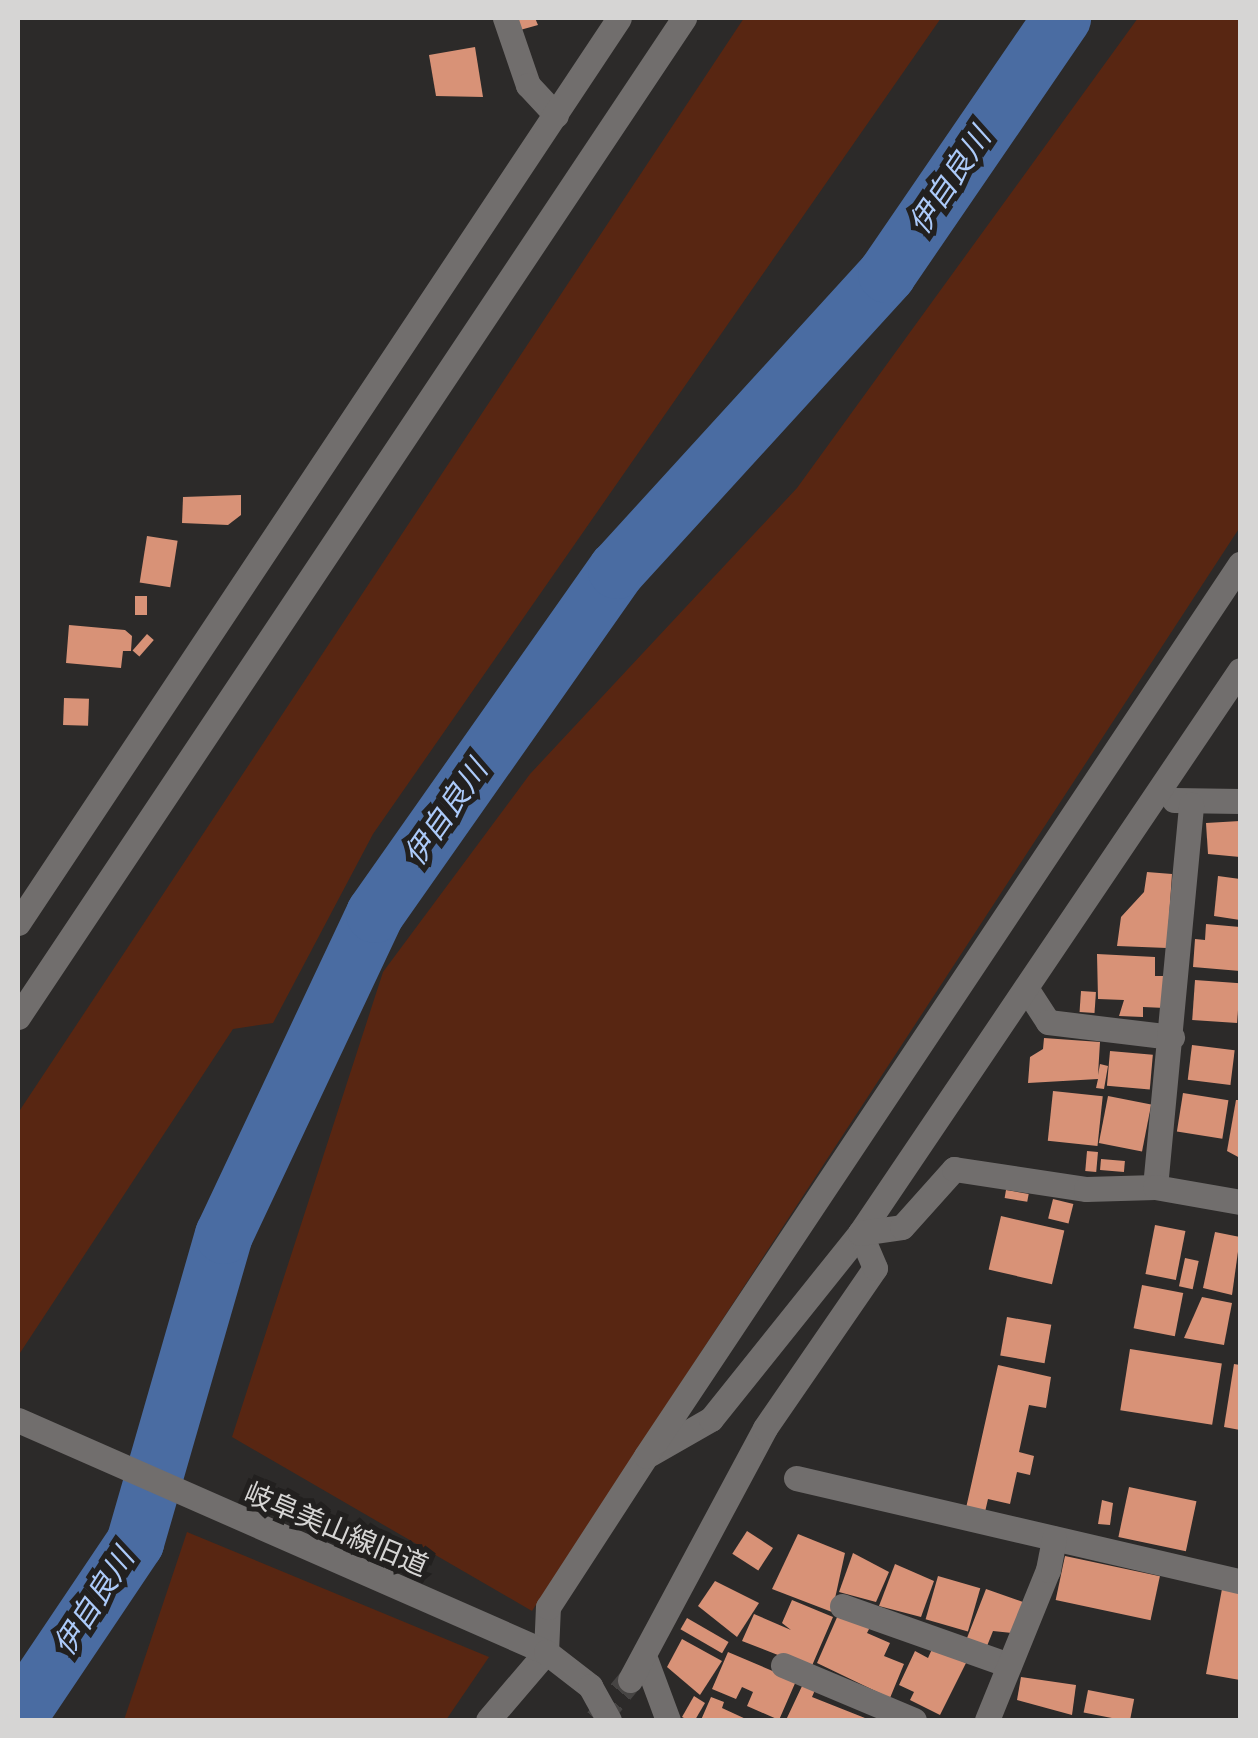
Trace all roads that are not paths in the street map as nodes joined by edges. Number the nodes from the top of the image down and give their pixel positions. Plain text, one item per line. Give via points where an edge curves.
1 (506, 18) edge
2 (618, 18) edge
3 (684, 18) edge
4 (556, 115) junction
5 (1240, 564) edge
6 (1240, 670) edge
7 (1155, 795) junction
8 (1240, 801) edge
9 (1191, 805) junction
10 (18, 923) edge
11 (1026, 988) junction
12 (18, 1016) edge
13 (1172, 1037) junction
14 (1155, 1187) junction
15 (1240, 1202) edge
16 (860, 1233) junction
17 (18, 1420) edge
18 (646, 1456) junction
19 (796, 1478) dead end
20 (1054, 1539) junction
21 (1240, 1581) edge
22 (842, 1606) dead end
23 (546, 1652) junction
24 (783, 1665) dead end
25 (1010, 1665) junction
26 (488, 1720) edge
27 (609, 1720) edge
28 (668, 1720) edge
29 (914, 1720) edge
30 (987, 1720) edge

1 - 4 street via 528,85
2 - 4 street
3 - 12 street
4 - 10 street
5 - 18 street
6 - 7 street
7 - 9 street
7 - 11 street
8 - 9 street
9 - 13 street
11 - 13 street via 1048,1022
11 - 16 street
13 - 14 street
14 - 15 street
14 - 16 street via 1086,1189 954,1169 902,1228
16 - 18 street via 711,1419
16 - 28 street via 874,1268 765,1428 638,1671
17 - 23 street, 岐阜美山線旧道
18 - 23 street via 548,1607
19 - 20 street
20 - 21 street
20 - 25 street
22 - 25 street
23 - 26 street
23 - 27 street, 岐阜美山線旧道 via 590,1686
24 - 29 street
25 - 30 street

